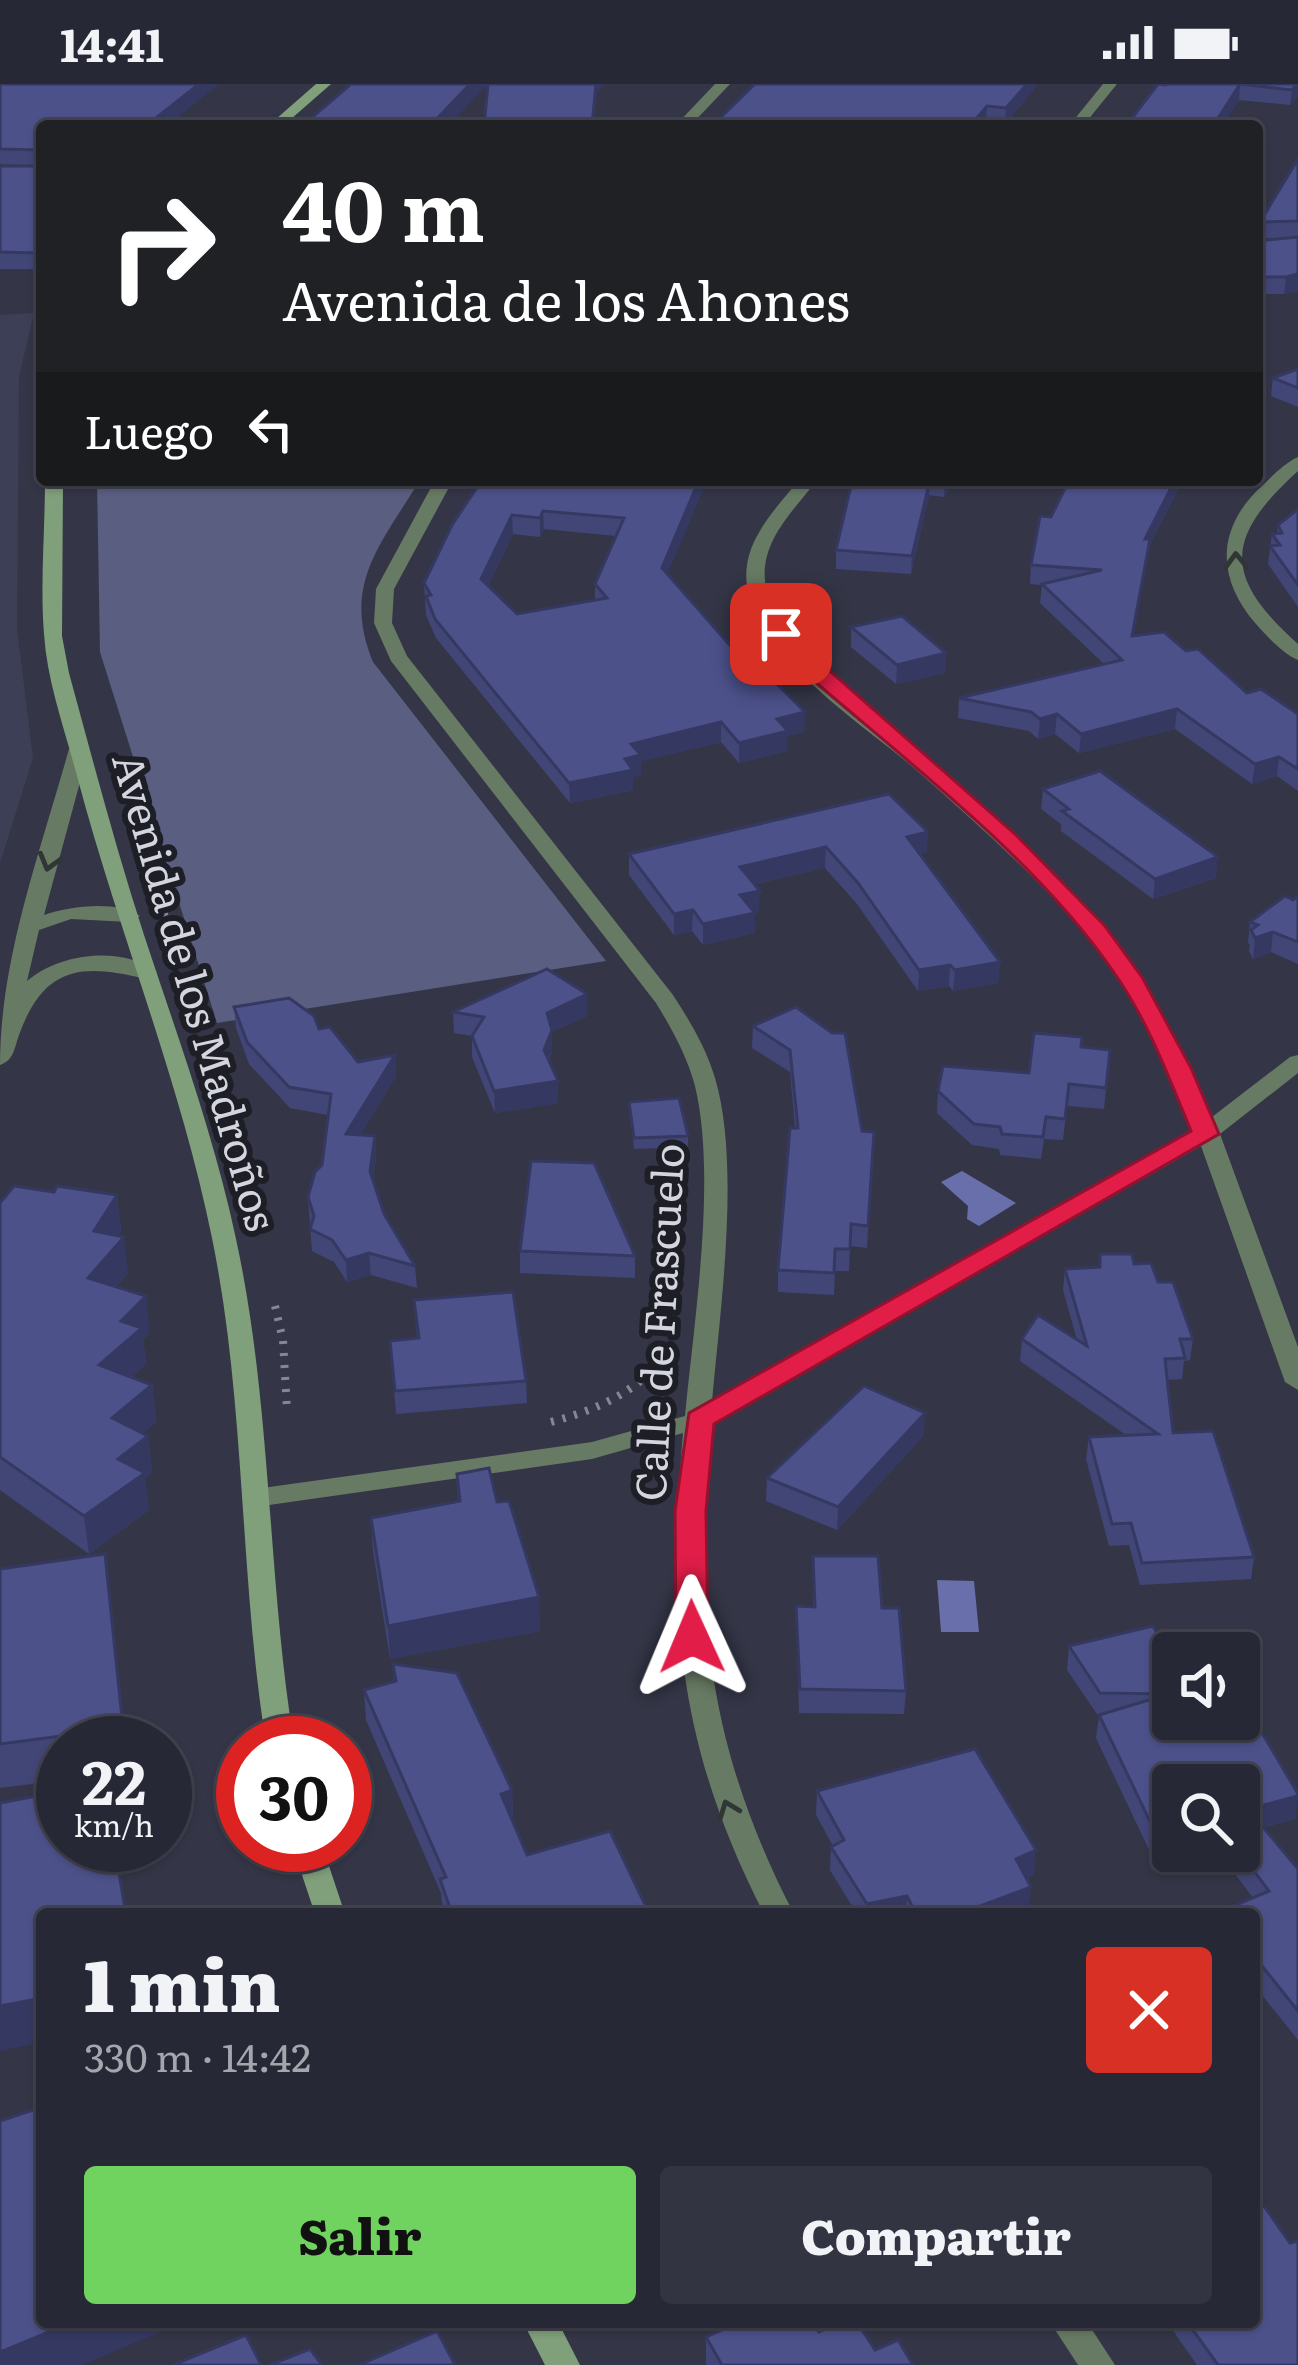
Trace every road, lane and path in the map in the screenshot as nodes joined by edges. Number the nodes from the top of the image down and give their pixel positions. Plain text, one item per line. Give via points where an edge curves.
1 (324, 84) edge
2 (723, 84) edge
3 (1110, 84) edge
4 (282, 120) edge
5 (688, 120) edge
6 (1081, 120) edge
7 (1298, 462) edge
8 (53, 486) edge
9 (441, 486) edge
10 (803, 486) edge
11 (1298, 653) edge
12 (79, 749) junction
13 (140, 830) dead end
14 (129, 916) junction
15 (31, 926) junction
16 (172, 937) dead end
17 (146, 972) junction
18 (15, 1008) junction
19 (0, 1058) edge
20 (1298, 1063) edge
21 (1205, 1134) junction
22 (273, 1299) dead end
23 (674, 1342) dead end
24 (1298, 1382) edge
25 (286, 1415) dead end
26 (700, 1420) junction
27 (531, 1424) dead end
28 (255, 1498) junction
29 (275, 1716) edge
30 (316, 1872) edge
31 (329, 1908) edge
32 (776, 1908) edge
33 (543, 2328) edge
34 (1071, 2328) edge
35 (563, 2365) edge
36 (1098, 2365) edge

1 - 4 street
2 - 5 street
3 - 6 street
11 -> 7 street via 1250,608 1234,575 1235,540 1250,509
8 - 12 street, Avenida de los Madroños via 53,636
9 - 26 street, Calle de Frascuelo via 385,589 383,623 398,657 628,948 691,1040 707,1090 715,1138
10 - 21 street via 758,545 754,582 764,612 798,657 1006,839 1096,932 1130,977
12 - 14 street, Avenida de los Madroños
12 -> 15 street
13 - 16 path
14 - 15 street via 69,914
14 - 17 street, Avenida de los Madroños
15 - 18 street
17 - 18 street via 79,962 41,979
17 - 28 street, Avenida de los Madroños via 212,1180 243,1347
18 - 19 street
20 - 21 street
21 - 24 street
21 - 26 street
22 - 25 path
23 - 27 path via 639,1386 604,1407
26 - 28 street via 592,1450
32 -> 26 street, Calle de Frascuelo via 746,1855 701,1722 691,1532
28 - 29 street, Avenida de los Madroños
30 - 31 street
33 - 35 street
34 - 36 street

